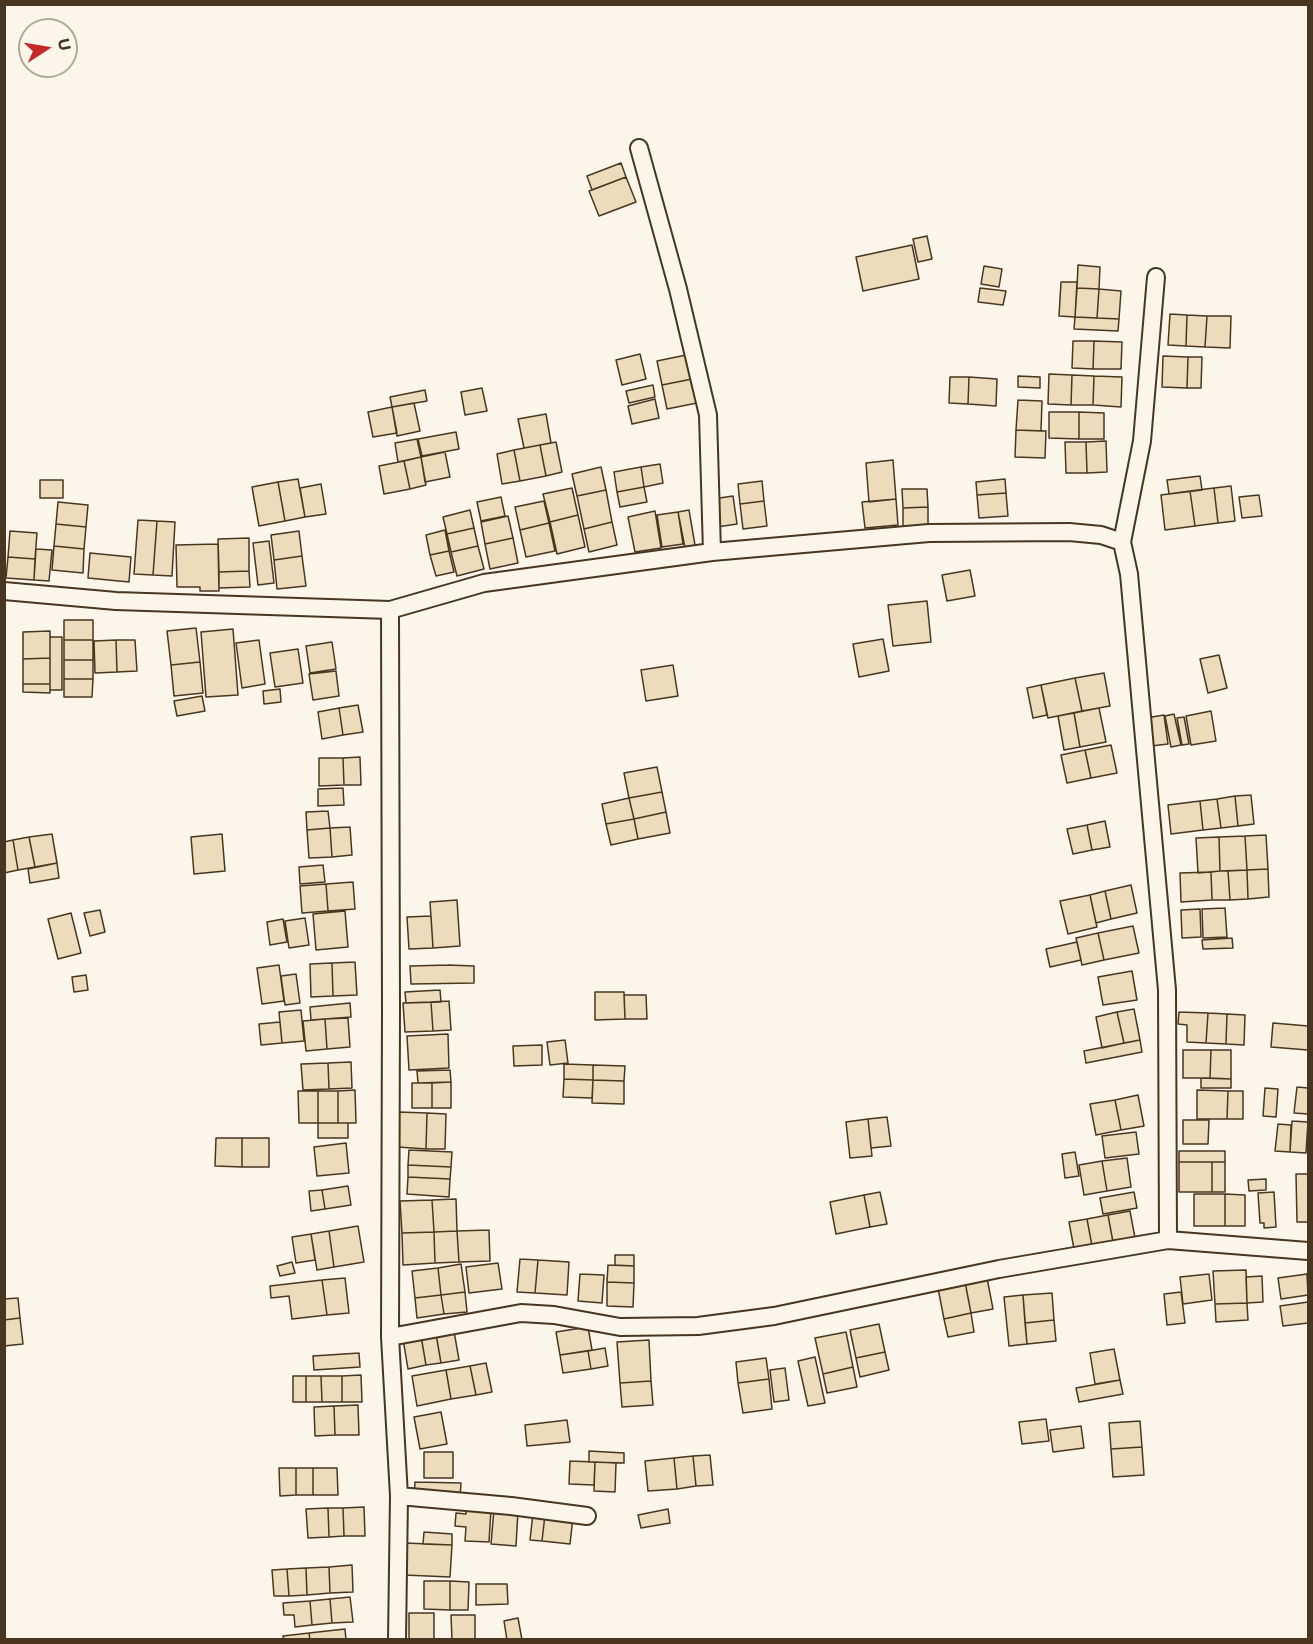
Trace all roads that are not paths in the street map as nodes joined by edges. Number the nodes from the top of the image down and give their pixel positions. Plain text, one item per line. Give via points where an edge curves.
1 (639, 148) dead end
2 (1156, 277) dead end
3 (1122, 542) junction
4 (712, 552) junction
5 (4, 591) edge
6 (390, 610) junction
7 (1168, 1240) junction
8 (1308, 1251) edge
9 (390, 1337) junction
10 (399, 1496) junction
11 (587, 1516) dead end
12 (397, 1640) edge

1 - 4 street via 708,415
2 - 3 street via 1142,441
3 - 4 street via 1069,532 929,533
3 - 7 street via 1129,574 1167,990
4 - 6 street via 484,583
5 - 6 street via 116,601
6 - 9 street
7 - 8 street
7 - 9 street via 720,1323 637,1328 535,1312
9 - 10 street
10 - 11 street
10 - 12 street

